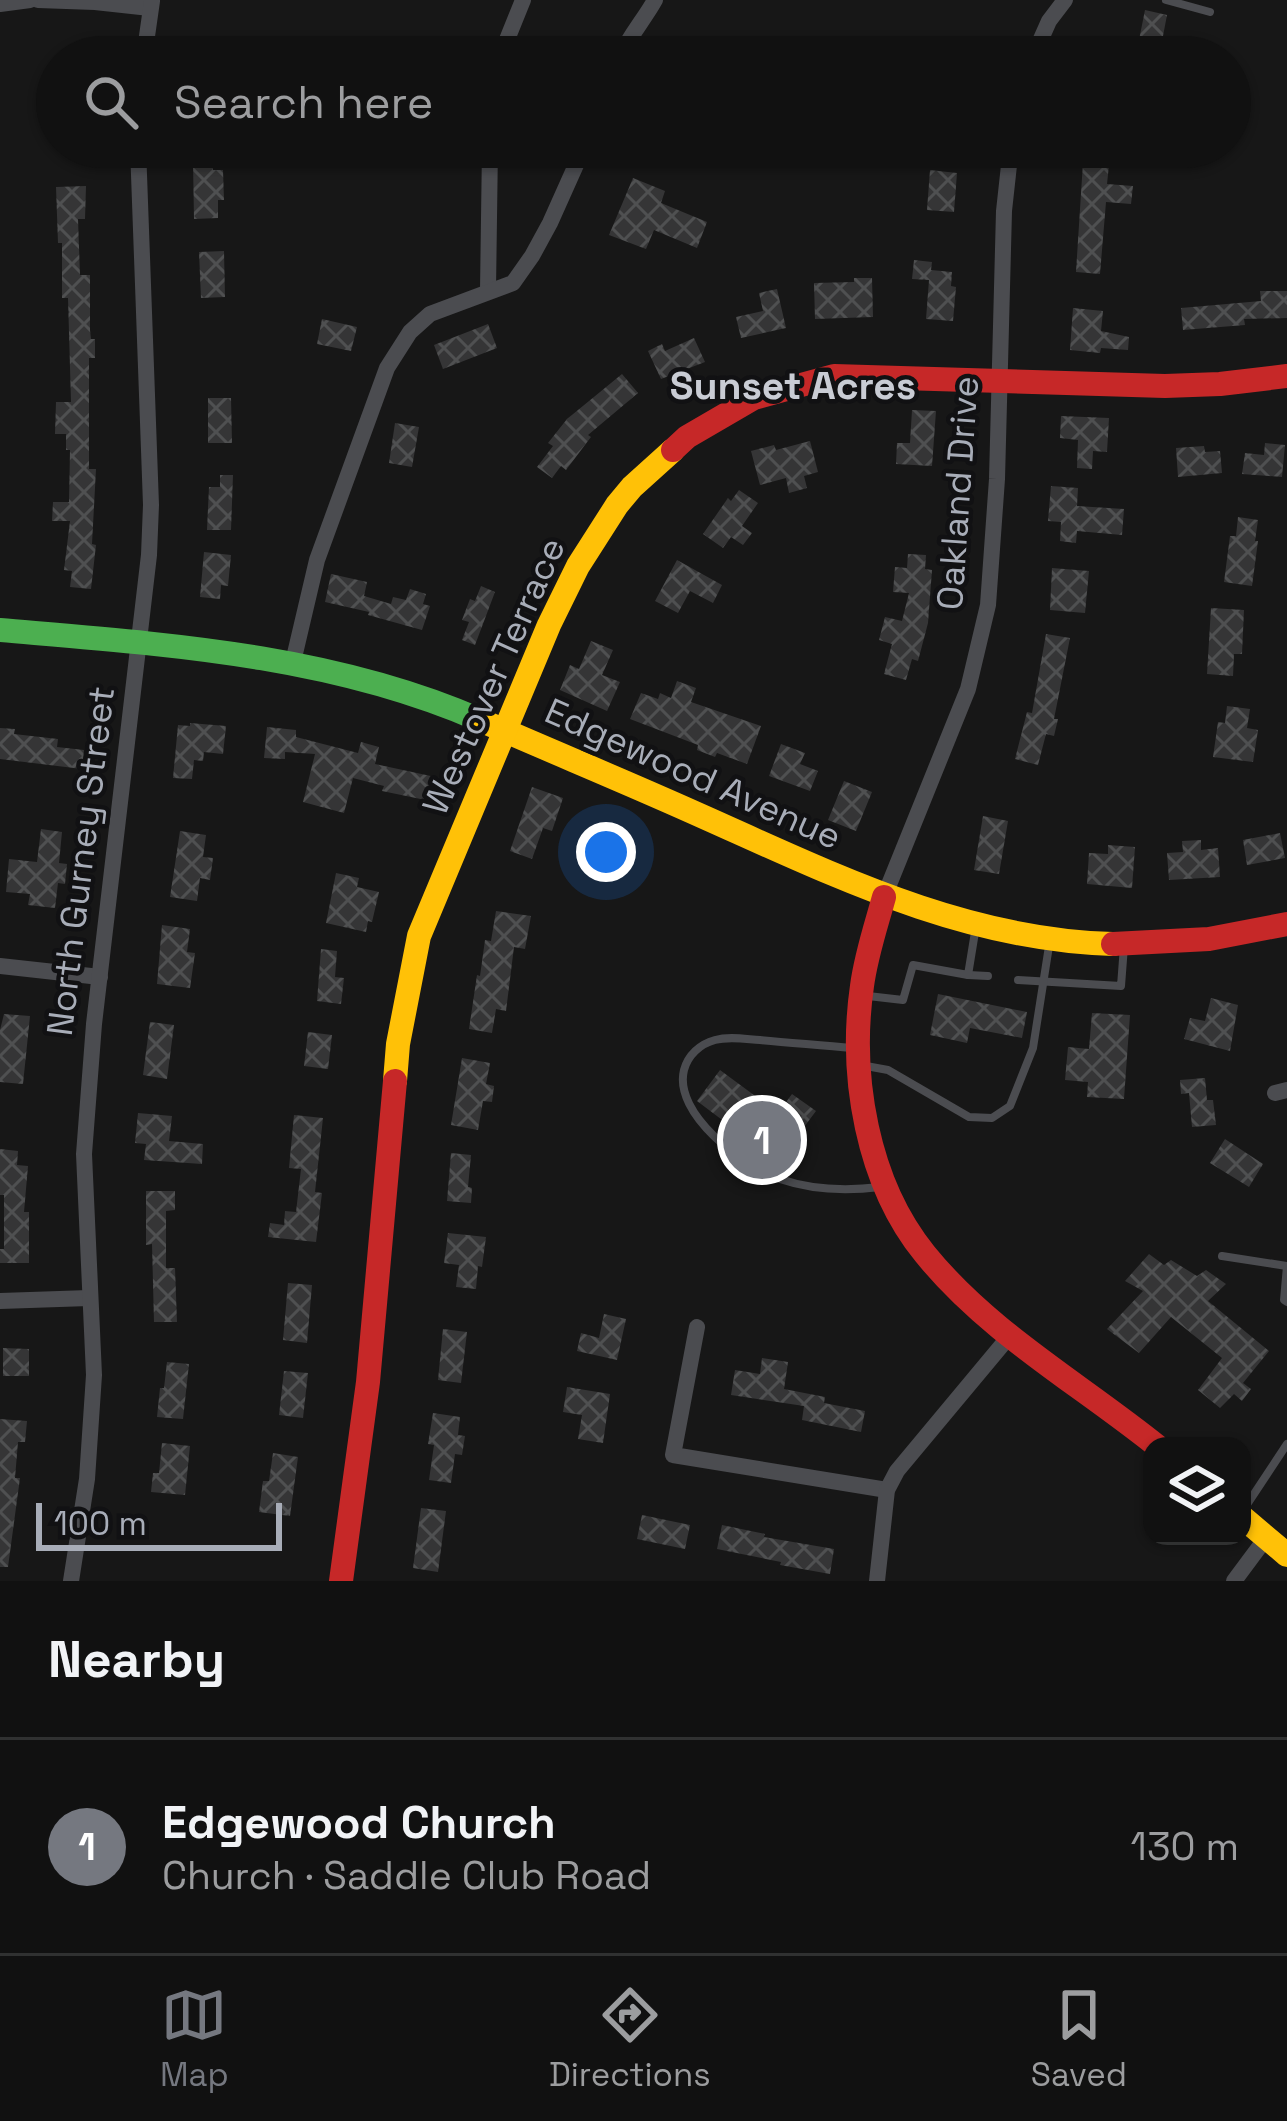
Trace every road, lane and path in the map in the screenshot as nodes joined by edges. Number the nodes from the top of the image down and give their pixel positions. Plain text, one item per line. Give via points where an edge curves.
1 (34, 0) edge
2 (523, 0) edge
3 (655, 0) edge
4 (1064, 0) edge
5 (1166, 0) edge
6 (0, 4) edge
7 (151, 4) edge
8 (1210, 12) dead end
9 (146, 36) edge
10 (508, 36) edge
11 (630, 36) edge
12 (1042, 36) edge
13 (139, 168) edge
14 (490, 168) edge
15 (575, 168) edge
16 (1009, 168) edge
17 (488, 290) junction
18 (1287, 376) edge
19 (998, 383) junction
20 (0, 631) edge
21 (141, 642) junction
22 (293, 662) junction
23 (507, 731) junction
24 (884, 897) junction
25 (1287, 924) edge
26 (976, 926) junction
27 (1051, 938) junction
28 (1124, 945) junction
29 (0, 965) edge
30 (968, 975) junction
31 (988, 976) dead end
32 (100, 977) junction
33 (1018, 980) dead end
34 (1043, 981) junction
35 (860, 994) junction
36 (859, 1057) junction
37 (886, 1186) junction
38 (1222, 1256) dead end
39 (1287, 1266) edge
40 (89, 1298) junction
41 (0, 1301) edge
42 (1287, 1302) edge
43 (697, 1327) dead end
44 (1012, 1333) junction
45 (1145, 1437) edge
46 (1287, 1444) edge
47 (887, 1490) junction
48 (1251, 1501) edge
49 (1251, 1524) edge
50 (1266, 1538) junction
51 (1287, 1555) edge
52 (71, 1581) edge
53 (341, 1581) edge
54 (877, 1581) edge
55 (1234, 1581) edge

1 - 6 street
1 - 7 street
2 - 10 street
3 - 11 street
4 - 12 street
5 - 8 lane
7 - 9 street
13 - 21 street, North Gurney Street via 152,505
14 - 17 street
15 - 17 street via 524,270 513,283
16 - 19 street, Oakland Drive
17 - 22 street via 430,314 387,368 317,560
18 - 19 street, Westover Terrace via 1165,386
19 - 23 street, Westover Terrace via 834,376 754,398 687,437 632,487 578,566
19 - 24 street, Oakland Drive via 988,605 955,725
20 - 21 street, Edgewood Avenue
21 - 22 street, Edgewood Avenue
21 - 32 street, North Gurney Street
22 - 23 street, Edgewood Avenue
23 - 24 street, Edgewood Avenue
23 - 53 street, Westover Terrace via 419,936 398,1044
24 - 26 street, Edgewood Avenue
24 - 35 street
25 - 28 street, Edgewood Avenue
26 - 27 street, Edgewood Avenue
26 - 30 lane
27 - 28 street, Edgewood Avenue
27 - 34 lane
28 - 34 lane via 1121,986
29 - 32 street
30 - 31 lane
30 - 35 lane via 913,965 903,1000
32 - 40 street, North Gurney Street via 84,1154
33 - 34 lane
34 - 36 lane via 1033,1048 1010,1106 992,1118 969,1117
35 - 36 street
36 - 37 street via 875,1163
36 - 37 lane via 722,1037 700,1044 682,1085 697,1119 780,1179 818,1188
37 - 44 street via 926,1255
38 - 39 lane
39 - 42 lane
40 - 41 street
40 - 52 street, North Gurney Street via 92,1426
43 - 47 street via 674,1455
44 - 45 street
44 - 47 street
46 - 48 lane
47 - 54 street
49 - 50 street
50 - 51 street
50 - 55 street

